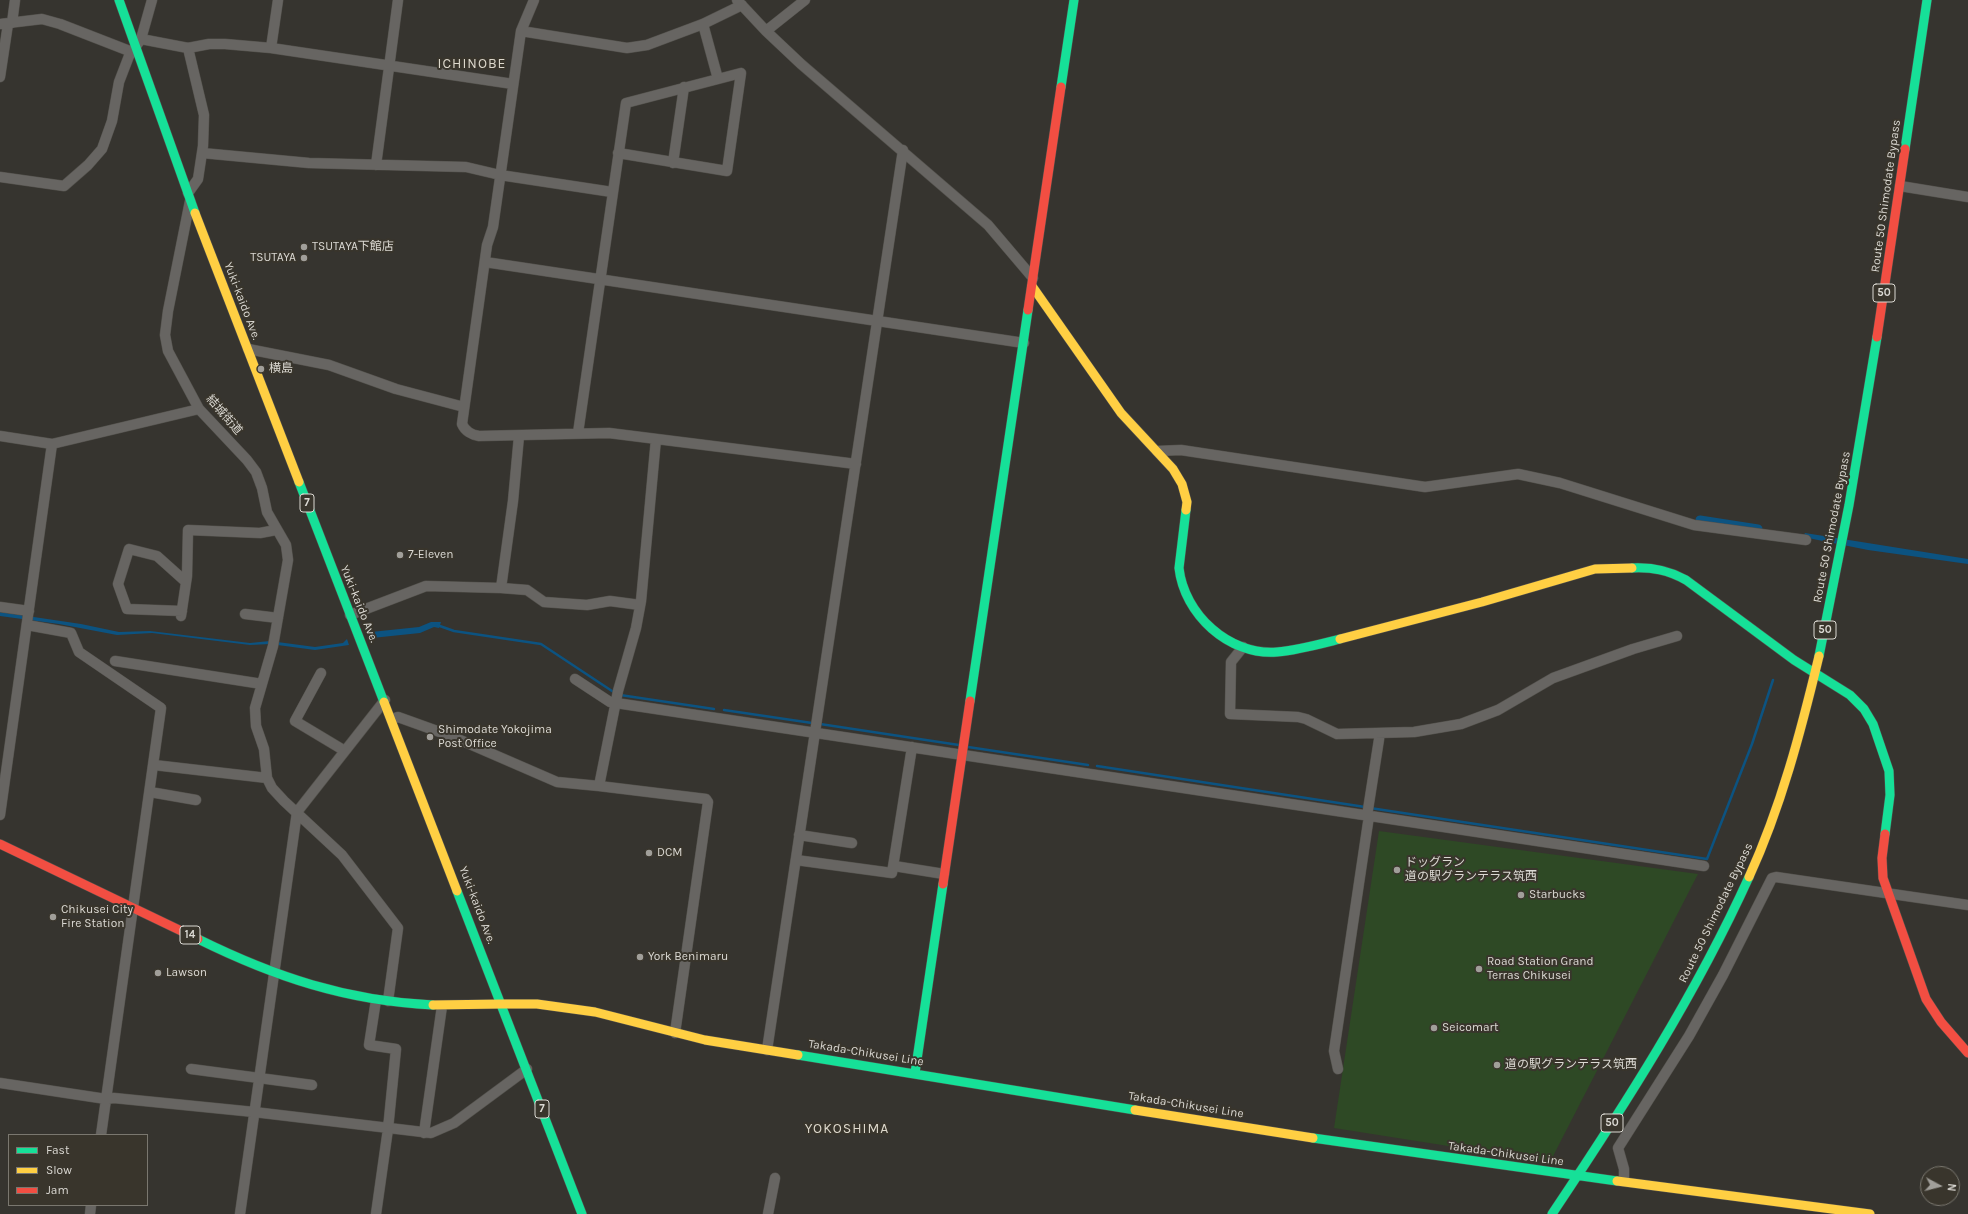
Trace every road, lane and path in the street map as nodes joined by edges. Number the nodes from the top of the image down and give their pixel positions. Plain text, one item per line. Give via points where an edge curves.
1 (16, 0) edge
2 (119, 0) edge
3 (152, 0) edge
4 (278, 0) edge
5 (398, 0) edge
6 (534, 0) edge
7 (805, 0) edge
8 (1074, 0) edge
9 (1927, 0) edge
10 (739, 3) edge
11 (7, 24) edge
12 (703, 24) junction
13 (521, 31) junction
14 (766, 31) junction
15 (136, 46) junction
16 (188, 48) junction
17 (271, 48) junction
18 (388, 66) junction
19 (0, 78) edge
20 (718, 79) junction
21 (514, 84) junction
22 (684, 87) junction
23 (902, 150) junction
24 (202, 153) junction
25 (618, 153) junction
26 (673, 163) junction
27 (376, 165) junction
28 (500, 175) junction
29 (0, 177) edge
30 (1900, 186) junction
31 (612, 192) junction
32 (189, 196) junction
33 (1968, 197) edge
34 (485, 262) junction
35 (600, 278) junction
36 (1033, 282) junction
37 (876, 319) junction
38 (1024, 343) junction
39 (248, 349) junction
40 (464, 407) junction
41 (199, 410) junction
42 (578, 434) junction
43 (0, 436) edge
44 (519, 436) junction
45 (656, 439) junction
46 (52, 444) junction
47 (1157, 450) junction
48 (856, 464) junction
49 (276, 530) junction
50 (1806, 540) dead end
51 (186, 582) junction
52 (501, 588) junction
53 (640, 605) junction
54 (0, 607) edge
55 (245, 614) dead end
56 (350, 615) junction
57 (28, 618) junction
58 (278, 618) junction
59 (1677, 636) dead end
60 (1242, 647) junction
61 (115, 661) dead end
62 (321, 674) dead end
63 (1815, 675) junction
64 (575, 679) dead end
65 (262, 684) junction
66 (617, 697) junction
67 (385, 700) junction
68 (392, 720) junction
69 (814, 732) junction
70 (1380, 733) junction
71 (912, 747) junction
72 (963, 749) junction
73 (345, 751) junction
74 (154, 765) junction
75 (267, 778) junction
76 (599, 786) junction
77 (150, 792) junction
78 (196, 800) dead end
79 (297, 812) junction
80 (1368, 812) junction
81 (0, 815) edge
82 (799, 835) junction
83 (852, 843) dead end
84 (0, 844) edge
85 (796, 860) junction
86 (894, 866) junction
87 (1704, 866) dead end
88 (944, 874) junction
89 (1887, 893) junction
90 (1968, 905) edge
91 (134, 907) junction
92 (273, 973) junction
93 (376, 1000) junction
94 (388, 1002) junction
95 (502, 1004) junction
96 (442, 1006) junction
97 (675, 1033) junction
98 (767, 1050) junction
99 (1968, 1053) edge
100 (191, 1069) dead end
101 (527, 1069) junction
102 (1338, 1069) dead end
103 (915, 1073) junction
104 (259, 1078) junction
105 (0, 1084) edge
106 (312, 1085) dead end
107 (106, 1098) junction
108 (254, 1112) junction
109 (388, 1129) junction
110 (424, 1132) junction
111 (101, 1134) edge
112 (1578, 1175) junction
113 (775, 1178) dead end
114 (1624, 1182) junction
115 (240, 1214) edge
116 (376, 1214) edge
117 (582, 1214) edge
118 (768, 1214) edge
119 (1552, 1214) edge
120 (1870, 1214) edge

1 - 11 street
2 - 15 main road, Yuki-kaido Ave. / 7
3 - 15 street
4 - 17 street
5 - 18 street
6 - 13 street
7 - 14 street
8 - 36 main road
9 - 30 main road, Route 50 Shimodate Bypass / 50
10 - 12 street
10 - 14 street
11 - 15 street via 42,19
11 - 19 street
12 - 13 street via 647,45 627,48
12 - 20 street
13 - 21 street
14 - 23 street
15 - 16 street
15 - 29 street via 119,82 112,121 102,149 88,165 64,186
15 - 32 main road, Yuki-kaido Ave. / 7
16 - 17 street via 209,44
16 - 24 street via 204,115
17 - 18 street
18 - 21 street
18 - 27 street
20 - 22 street
20 - 26 street via 741,73 727,171
21 - 28 street
22 - 25 street via 626,103
22 - 26 street
23 - 36 street via 988,224
23 - 37 street
24 - 27 street via 309,163
24 - 32 street via 198,179
25 - 26 street
25 - 31 street
27 - 28 street via 466,167
28 - 31 street
28 - 34 street
30 - 33 street
30 - 63 main road, Route 50 Shimodate Bypass / 50 via 1863,429
31 - 35 street
32 - 39 main road, Yuki-kaido Ave. / 7
32 - 41 street, 結城街道 via 165,335 168,351
34 - 35 street
34 - 40 street
35 - 37 street
35 - 42 street
36 - 38 main road
36 - 47 main road via 1108,396
37 - 38 street
37 - 48 street
38 - 72 main road
39 - 40 street via 330,365 396,389
39 - 56 main road, Yuki-kaido Ave. / 7
40 - 44 street via 462,424 472,435
41 - 46 street
41 - 49 street, 結城街道 via 256,472 267,512
42 - 44 street
42 - 45 street via 609,433
43 - 46 street
44 - 52 street
45 - 48 street
45 - 53 street
46 - 57 street
47 - 50 street via 1181,450 1425,487 1518,474 1560,483 1694,525
47 - 60 main road via 1173,469 1184,492 1187,512 1179,568 1190,603 1207,625
48 - 69 street
49 - 51 street via 260,533 188,530
49 - 58 street, 結城街道 via 286,545 288,560
51 - 51 street via 181,614 127,609 118,584 129,549 157,556
52 - 53 street via 527,590 544,602 587,605 610,601
52 - 56 street via 426,586
53 - 66 street
54 - 57 street
55 - 58 street
56 - 67 main road, Yuki-kaido Ave. / 7
57 - 74 street via 71,633 80,652 162,708
57 - 81 street
58 - 65 street, 結城街道 via 274,643
59 - 70 street via 1553,678 1498,710 1461,724 1414,732
60 - 63 main road via 1276,652 1321,644 1595,569 1640,566 1662,569 1686,580
60 - 70 street via 1231,662 1230,714 1298,717 1337,734
61 - 65 street
62 - 73 street via 295,721
63 - 89 main road via 1850,695 1864,709 1873,724 1883,751 1890,782 1882,858
63 - 112 main road, Route 50 Shimodate Bypass / 50 via 1789,772 1747,881 1680,1013 1634,1091
64 - 66 street via 610,702
65 - 75 street, 結城街道 via 255,708 256,726 264,749
66 - 69 street
66 - 76 street
67 - 68 main road, Yuki-kaido Ave. / 7
67 - 73 street
68 - 76 street via 398,717 451,736 557,782
68 - 95 main road, Yuki-kaido Ave. / 7
69 - 71 street
69 - 82 street
70 - 80 street
71 - 72 street
71 - 86 street
72 - 80 street
72 - 88 main road
73 - 79 street
74 - 75 street
74 - 77 street
75 - 79 street via 272,788
76 - 97 street via 706,799 708,802
77 - 78 street
77 - 91 street
79 - 92 street
79 - 94 street via 342,855 398,928
80 - 87 street
80 - 102 street via 1334,1051
82 - 83 street
82 - 85 street
84 - 91 main road, 14
85 - 86 street via 889,874 892,873
85 - 98 street
86 - 88 street
88 - 103 main road
89 - 90 street
89 - 99 main road via 1926,999 1941,1022
89 - 114 street via 1772,878 1723,976 1618,1148 1624,1170
91 - 92 main road, 14
91 - 107 street
92 - 93 main road, 14 via 327,990
92 - 104 street
93 - 94 main road, 14
93 - 109 street via 369,1045 396,1049
94 - 96 main road, 14
95 - 96 main road, 14
95 - 97 main road, Takada-Chikusei Line via 565,1007
95 - 101 main road, Yuki-kaido Ave. / 7
96 - 110 street
97 - 98 main road, Takada-Chikusei Line
98 - 103 main road, Takada-Chikusei Line
100 - 104 street
101 - 110 street via 454,1123 431,1133
101 - 117 main road, Yuki-kaido Ave. / 7
103 - 112 main road, Takada-Chikusei Line via 1318,1139
104 - 106 street
104 - 108 street
105 - 107 street
107 - 108 street
107 - 111 street
108 - 109 street
108 - 115 street
109 - 110 street
109 - 116 street
112 - 114 main road, Takada-Chikusei Line
112 - 119 main road, Route 50 Shimodate Bypass / 50
113 - 118 street
114 - 120 main road, Takada-Chikusei Line

